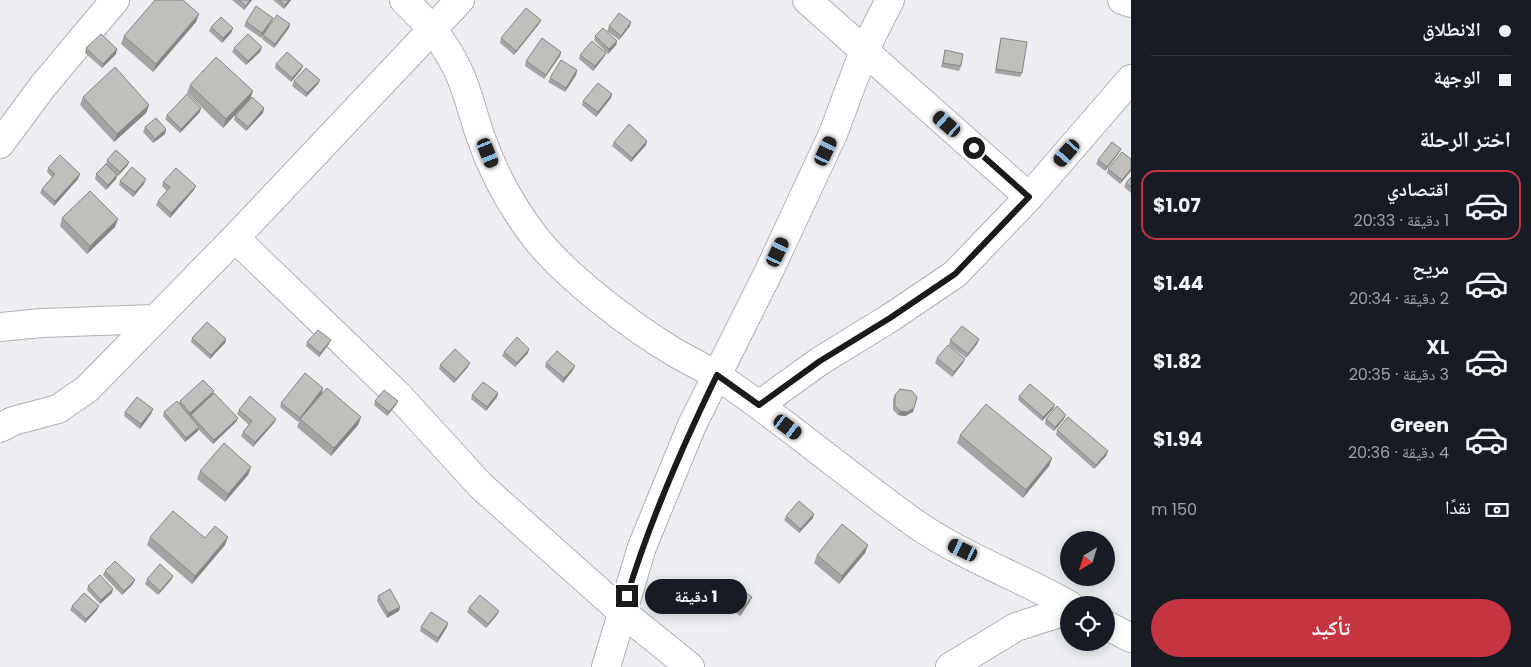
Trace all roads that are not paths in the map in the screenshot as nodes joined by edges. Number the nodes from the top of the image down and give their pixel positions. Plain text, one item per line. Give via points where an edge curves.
1 (115, 0) edge
2 (404, 0) edge
3 (460, 0) edge
4 (807, 0) edge
5 (890, 0) edge
6 (1122, 0) edge
7 (1131, 3) edge
8 (433, 29) junction
9 (864, 51) junction
10 (1131, 79) edge
11 (0, 144) edge
12 (1029, 197) junction
13 (235, 238) junction
14 (156, 319) junction
15 (0, 327) edge
16 (717, 375) junction
17 (759, 405) junction
18 (0, 428) edge
19 (1060, 600) edge
20 (622, 612) junction
21 (1060, 613) edge
22 (1115, 630) edge
23 (1131, 638) edge
24 (606, 667) edge
25 (690, 667) edge
26 (950, 667) edge

1 - 11 street via 43,86
2 - 8 street
3 - 8 street
4 - 9 street
5 - 9 street
6 - 7 street
8 - 13 street
8 - 16 street via 466,88 502,190 536,238 567,272 625,318 673,352
9 - 12 street
9 - 16 street via 834,134
10 - 12 street
12 - 17 street via 955,274 820,361
13 - 14 street
13 - 20 street via 398,396 480,486
14 - 15 street
14 - 18 street via 87,389 58,409 13,421
16 - 17 street
16 - 20 street via 692,426 642,547
17 - 19 street via 913,522
20 - 24 street
20 - 25 street
21 - 26 street via 1016,627
22 - 23 street

